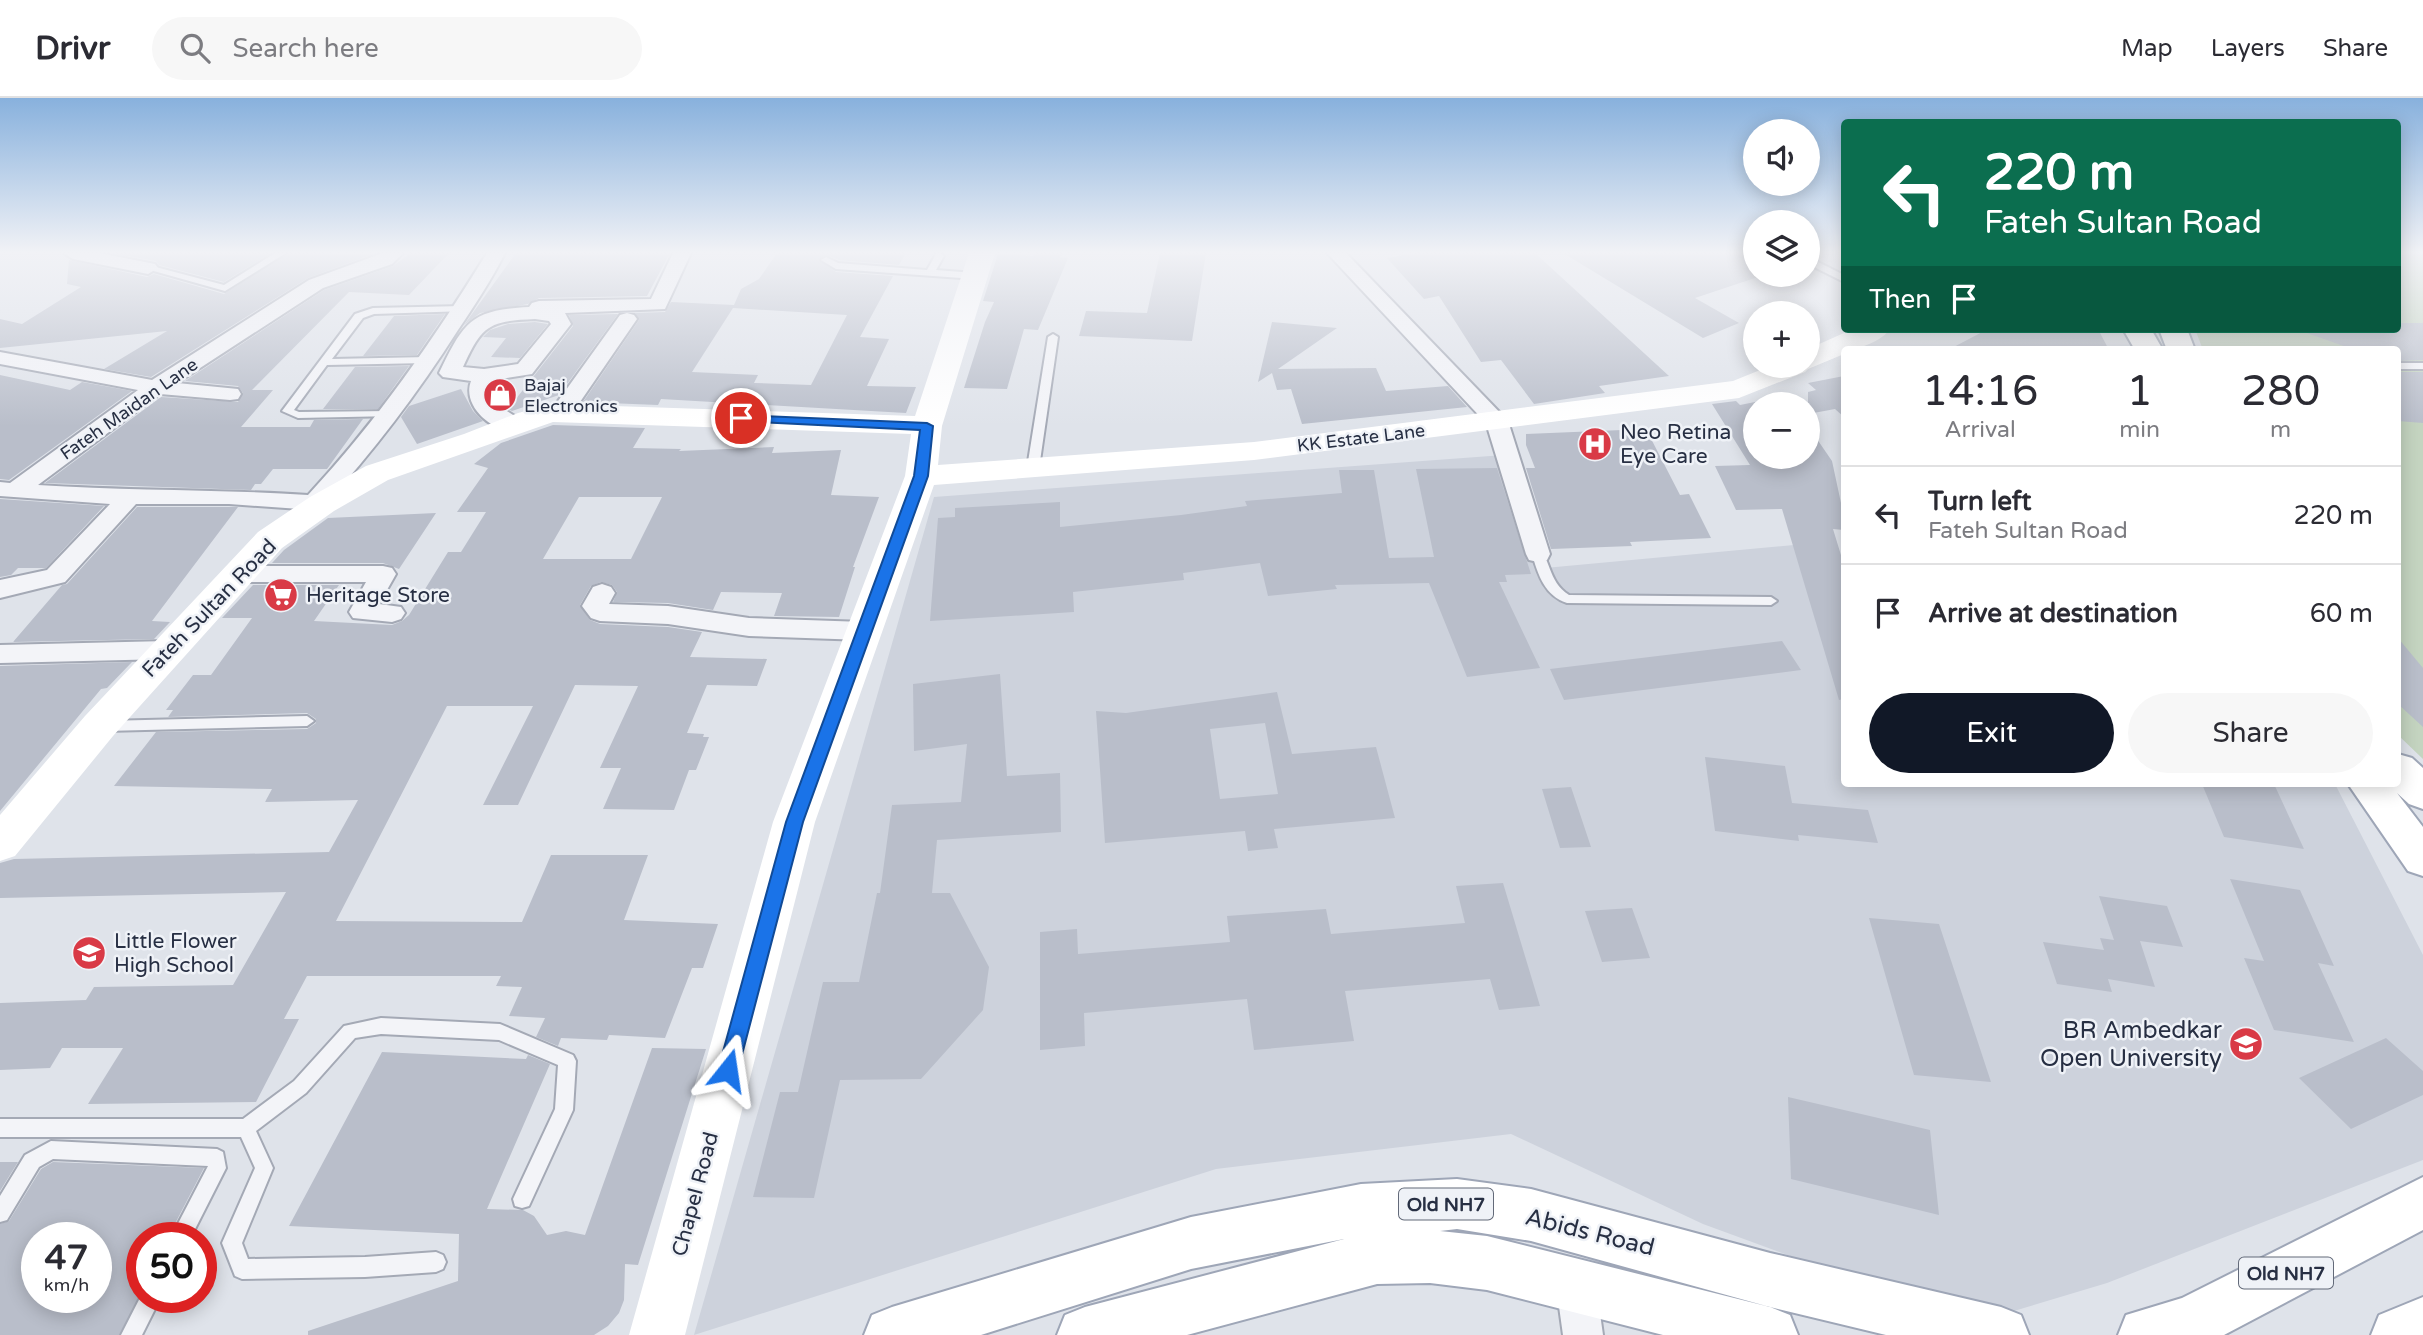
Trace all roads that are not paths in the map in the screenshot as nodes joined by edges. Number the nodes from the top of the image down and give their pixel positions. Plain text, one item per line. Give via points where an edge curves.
1 (274, 311) edge
2 (385, 311) edge
3 (462, 311) edge
4 (964, 311) edge
5 (1391, 311) edge
6 (627, 318) dead end
7 (1867, 333) edge
8 (1054, 337) dead end
9 (1820, 355) edge
10 (0, 358) edge
11 (428, 360) junction
12 (324, 362) junction
13 (2401, 366) edge
14 (2423, 366) edge
15 (484, 375) junction
16 (1766, 378) edge
17 (156, 387) junction
18 (230, 394) dead end
19 (561, 413) junction
20 (391, 414) junction
21 (1497, 421) junction
22 (513, 425) junction
23 (927, 426) junction
24 (1033, 468) junction
25 (921, 476) junction
26 (4, 490) edge
27 (130, 497) junction
28 (318, 504) junction
29 (1538, 554) joint
30 (237, 574) junction
31 (0, 590) edge
32 (602, 593) dead end
33 (1772, 601) dead end
34 (393, 613) dead end
35 (864, 631) junction
36 (167, 650) junction
37 (0, 654) edge
38 (307, 721) dead end
39 (99, 726) junction
40 (2401, 772) edge
41 (2370, 787) edge
42 (2423, 793) edge
43 (0, 844) edge
44 (2423, 859) edge
45 (0, 1128) edge
46 (246, 1128) junction
47 (522, 1199) dead end
48 (2423, 1202) edge
49 (0, 1213) edge
50 (189, 1222) edge
51 (436, 1262) dead end
52 (1579, 1310) edge
53 (142, 1313) edge
54 (2423, 1325) edge
55 (131, 1335) edge
56 (657, 1335) edge
57 (892, 1335) edge
58 (1085, 1335) edge
59 (1770, 1335) edge
60 (2001, 1335) edge
61 (2146, 1335) edge
62 (2399, 1335) edge

1 - 17 street, Fateh Maidan Lane
2 - 12 lane via 359,316
3 - 11 street
4 - 23 main road, Chapel Road
5 - 21 street
6 - 19 street
7 - 9 main road
8 - 24 lane
10 - 17 street
11 - 12 lane
11 - 20 street
12 - 20 lane via 287,411 298,415
13 - 14 lane
15 - 15 street via 450,373 466,338 481,320 524,314 559,318 561,324 525,370
15 - 22 street via 477,389 478,401
16 - 21 main road, KK Estate Lane via 1740,389
17 - 18 street
17 - 26 street, Fateh Maidan Lane
19 - 22 main road, Fateh Sultan Road
19 - 23 main road, Fateh Sultan Road
20 - 28 street
21 - 24 main road, KK Estate Lane via 1254,451
21 - 29 street
22 - 28 main road, Fateh Sultan Road via 377,473
23 - 25 main road, Chapel Road
24 - 25 main road, KK Estate Lane
25 - 35 main road, Chapel Road
26 - 27 street
27 - 28 street via 229,497
27 - 31 street via 56,576 21,581
28 - 30 main road, Fateh Sultan Road via 270,540
29 - 33 lane via 1547,582 1567,598
30 - 34 street via 383,574 362,612
30 - 36 main road, Fateh Sultan Road
32 - 35 street via 595,606 600,611 749,627
35 - 56 main road, Chapel Road via 794,822
36 - 37 street
36 - 39 main road, Fateh Sultan Road
38 - 39 lane
39 - 43 main road, Fateh Sultan Road
40 - 42 main road
41 - 44 main road
45 - 46 lane
46 - 47 lane via 300,1087 349,1031 381,1026 500,1032 567,1061 564,1110
46 - 51 lane via 264,1168 232,1243 242,1269
48 - 61 main road, Old NH7 via 2190,1323
49 - 50 lane via 32,1161 51,1150 217,1158 217,1168
52 - 58 main road via 1487,1263 1430,1256 1377,1257
52 - 59 main road
53 - 55 lane
54 - 62 main road
57 - 60 main road, Abids Road / Old NH7 via 1191,1243 1361,1210 1457,1204 1531,1215 1770,1280

